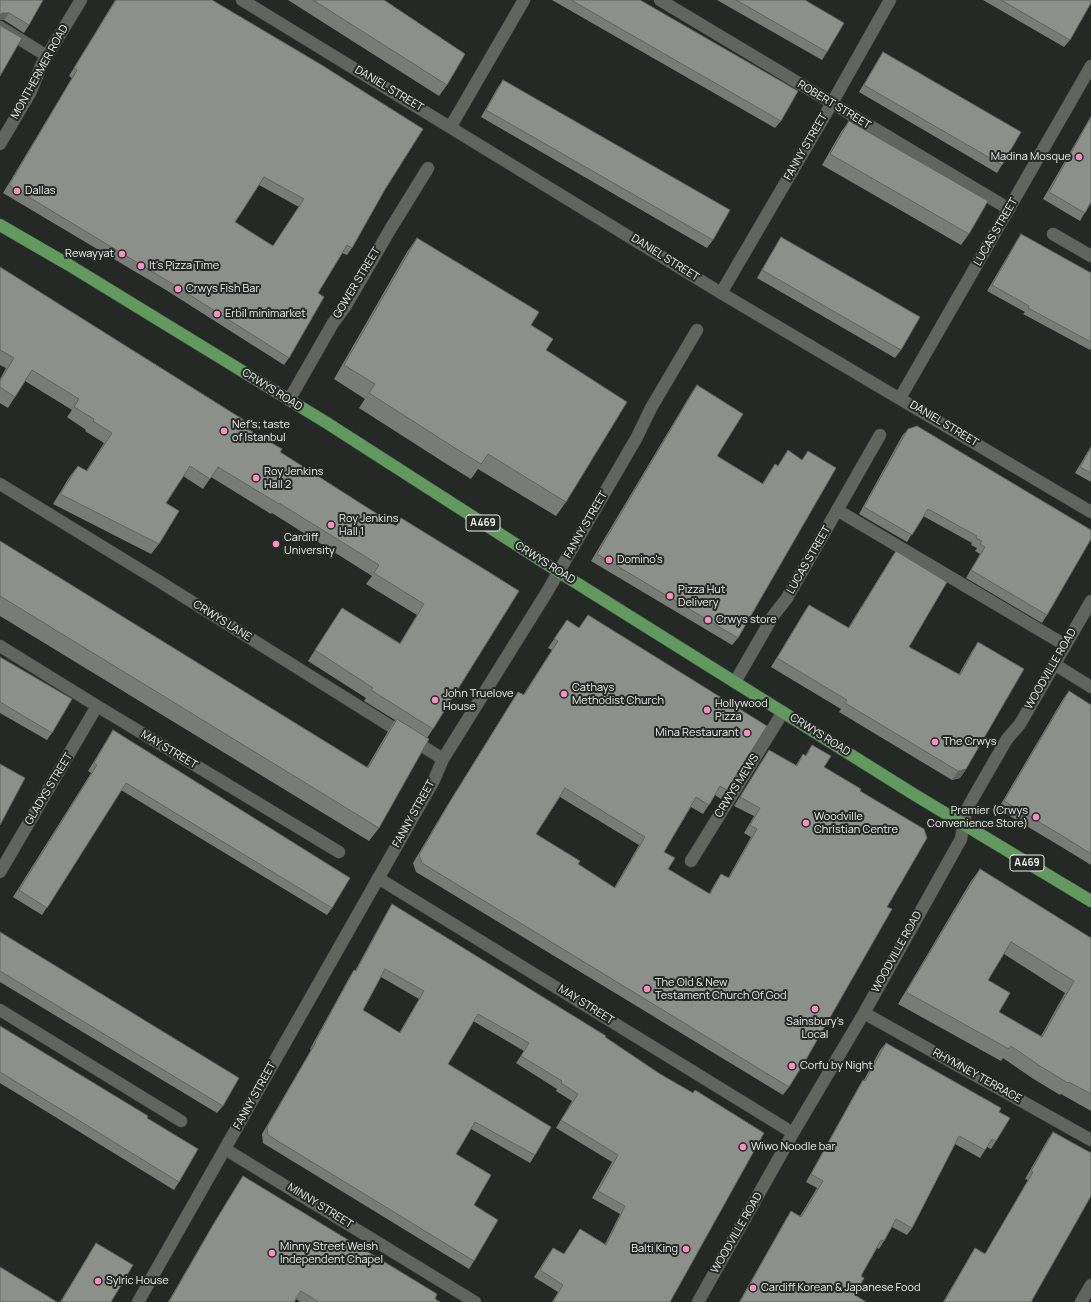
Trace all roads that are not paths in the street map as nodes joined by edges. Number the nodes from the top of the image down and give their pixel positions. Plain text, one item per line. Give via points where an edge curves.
1 (81, 0) edge
2 (242, 0) edge
3 (524, 0) edge
4 (660, 0) edge
5 (890, 0) edge
6 (0, 27) edge
7 (47, 56) junction
8 (1091, 66) edge
9 (832, 103) junction
10 (451, 126) junction
11 (0, 144) edge
12 (428, 168) dead end
13 (1009, 209) junction
14 (0, 225) edge
15 (1053, 234) dead end
16 (1091, 256) edge
17 (721, 292) junction
18 (697, 330) dead end
19 (900, 398) junction
20 (288, 400) junction
21 (880, 435) dead end
22 (0, 484) edge
23 (837, 510) junction
24 (1091, 512) edge
25 (559, 572) junction
26 (1091, 601) edge
27 (1065, 645) junction
28 (0, 646) edge
29 (1054, 664) junction
30 (735, 682) junction
31 (1091, 687) edge
32 (97, 706) junction
33 (783, 712) junction
34 (443, 760) junction
35 (964, 824) junction
36 (339, 852) dead end
37 (690, 861) dead end
38 (0, 872) edge
39 (378, 878) junction
40 (1091, 901) edge
41 (0, 1010) edge
42 (864, 1013) junction
43 (181, 1120) dead end
44 (793, 1133) junction
45 (1091, 1140) edge
46 (225, 1149) junction
47 (1091, 1285) edge
48 (138, 1302) edge
49 (476, 1302) edge
50 (698, 1302) edge
51 (1081, 1302) edge

1 - 7 street, MONTHERMER ROAD
2 - 10 street, DANIEL STREET
3 - 10 street
4 - 9 street, ROBERT STREET
5 - 9 street, FANNY STREET
6 - 7 street
7 - 11 street, MONTHERMER ROAD via 30,93
8 - 13 street, LUCAS STREET
9 - 13 street, ROBERT STREET
9 - 17 street, FANNY STREET
10 - 17 street, DANIEL STREET
12 - 20 street, GOWER STREET
13 - 19 street, LUCAS STREET
14 - 20 main road, CRWYS ROAD / A469
15 - 16 street
17 - 19 street, DANIEL STREET
18 - 25 street, FANNY STREET via 650,408 637,437
19 - 24 street, DANIEL STREET
20 - 25 main road, CRWYS ROAD / A469
21 - 23 street, LUCAS STREET
22 - 34 street, CRWYS LANE
23 - 27 street
23 - 30 street, LUCAS STREET
25 - 30 main road, CRWYS ROAD / A469
25 - 34 street, FANNY STREET
26 - 27 street, WOODVILLE ROAD
27 - 29 street, WOODVILLE ROAD
28 - 32 street, MAY STREET
29 - 31 street
29 - 35 street, WOODVILLE ROAD via 973,798 966,811
30 - 33 main road, CRWYS ROAD / A469
32 - 36 street, MAY STREET
32 - 38 street, GLADYS STREET
33 - 35 main road, CRWYS ROAD / A469
33 - 37 street, CRWYS MEWS
34 - 39 street, FANNY STREET
35 - 40 main road, CRWYS ROAD / A469
35 - 42 street, WOODVILLE ROAD via 961,839
39 - 44 street, MAY STREET
39 - 46 street, FANNY STREET
41 - 43 street
42 - 44 street, WOODVILLE ROAD
42 - 45 street, RHYMNEY TERRACE
44 - 50 street, WOODVILLE ROAD
46 - 48 street, FANNY STREET
46 - 49 street, MINNY STREET
47 - 51 street

